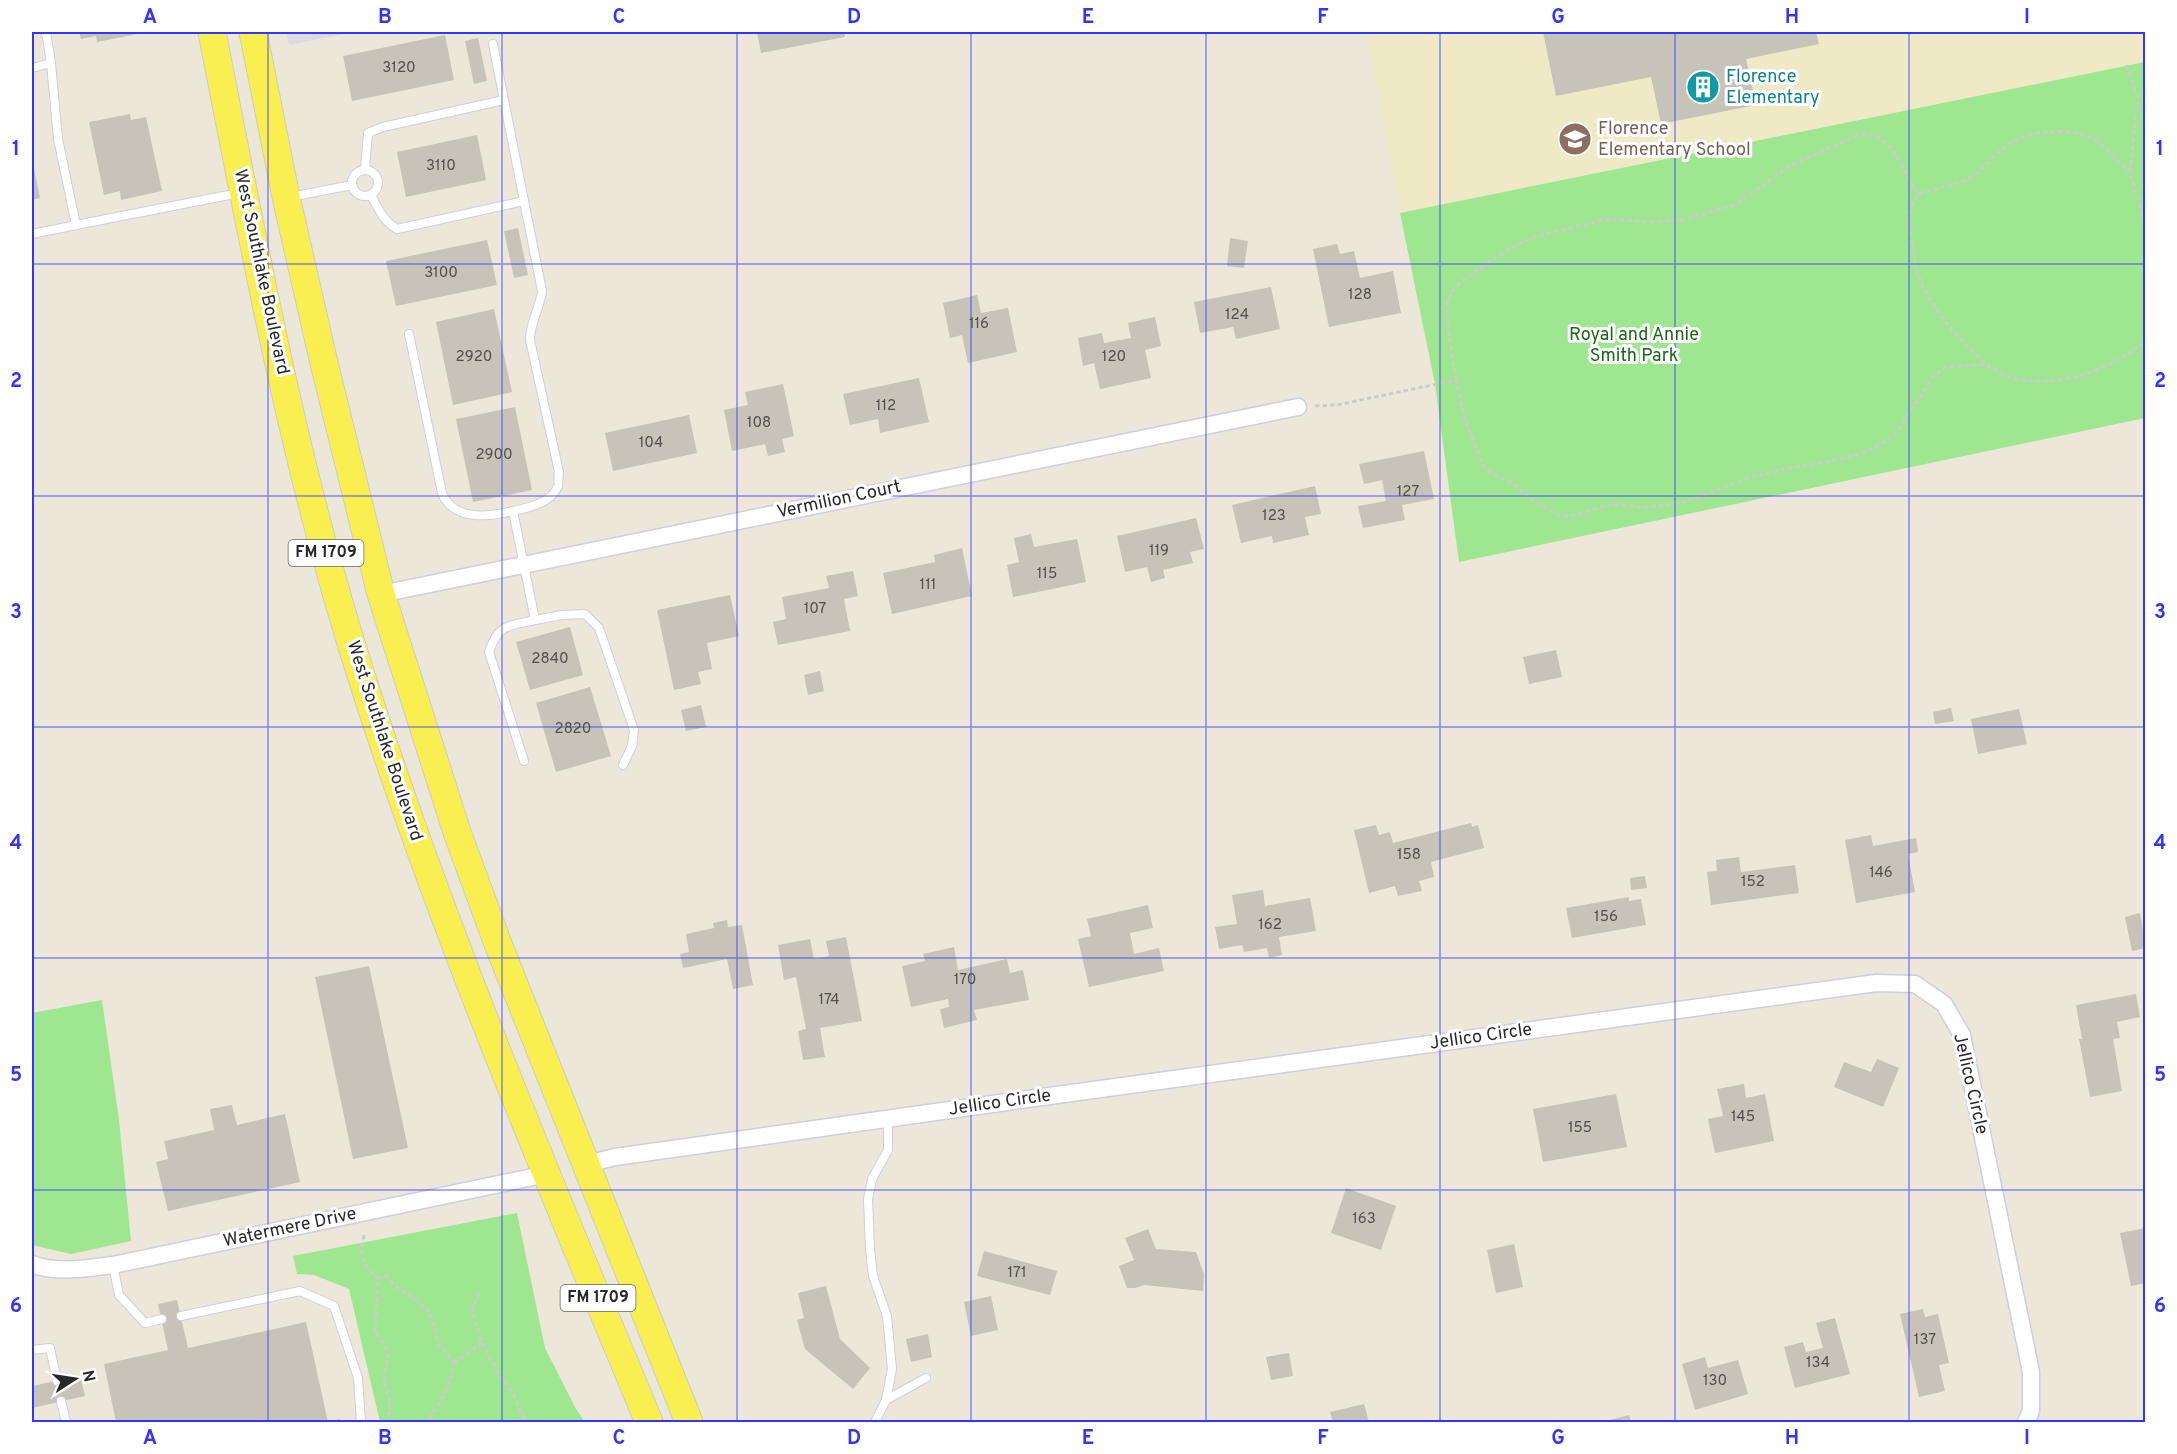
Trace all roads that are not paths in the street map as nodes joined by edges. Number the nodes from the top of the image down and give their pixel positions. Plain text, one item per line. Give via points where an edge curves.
1 (46, 32) edge
2 (212, 32) edge
3 (254, 32) edge
4 (493, 44) dead end
5 (51, 63) junction
6 (32, 68) edge
7 (504, 100) junction
8 (365, 169) junction
9 (352, 185) junction
10 (243, 192) junction
11 (371, 195) junction
12 (286, 197) junction
13 (524, 201) junction
14 (76, 225) junction
15 (32, 234) edge
16 (409, 333) dead end
17 (1298, 407) road end
18 (513, 511) junction
19 (524, 565) junction
20 (381, 594) junction
21 (535, 620) junction
22 (524, 761) dead end
23 (623, 765) dead end
24 (888, 1119) junction
25 (587, 1164) junction
26 (547, 1174) junction
27 (32, 1264) edge
28 (113, 1265) junction
29 (181, 1316) dead end
30 (162, 1319) dead end
31 (32, 1350) edge
32 (926, 1378) dead end
33 (57, 1381) dead end
34 (886, 1400) junction
35 (61, 1401) dead end
36 (66, 1422) edge
37 (361, 1422) edge
38 (649, 1422) edge
39 (689, 1422) edge
40 (875, 1422) edge
41 (2026, 1422) edge

1 - 5 lane
2 - 10 main road, West Southlake Boulevard / FM 1709
3 - 12 main road, FM 1709
4 - 7 lane
5 - 6 lane
5 - 14 lane via 58,139
7 - 8 lane via 368,133
7 - 13 lane
8 - 9 lane via 352,177
8 - 11 lane via 372,171 378,183
9 - 11 lane via 363,196
9 - 12 lane
10 - 12 main road
10 - 14 lane
10 - 26 main road, West Southlake Boulevard / FM 1709 via 324,548 361,675 472,991
11 - 13 lane via 381,214 397,229
12 - 20 main road, FM 1709
13 - 18 lane via 542,291 530,327 530,340 559,472 558,486 550,497
14 - 15 lane
16 - 18 lane via 446,503 454,511 479,515
17 - 19 street, Vermilion Court
18 - 19 lane
19 - 20 street, Vermilion Court
19 - 21 lane
20 - 25 main road, FM 1709 via 457,832
21 - 22 lane via 506,626 493,638 489,652
21 - 23 lane via 585,614 599,628 634,730
24 - 25 street, Jellico Circle
24 - 34 lane via 888,1150 872,1179 868,1199 873,1276 890,1337 892,1369
24 - 41 street, Jellico Circle via 1864,985 1915,984 1944,1004 1962,1035 2031,1372 2031,1411
25 - 26 main road
25 - 39 main road, FM 1709
26 - 28 street, Watermere Drive
26 - 38 main road, West Southlake Boulevard / FM 1709
27 - 28 street, Watermere Drive via 75,1269
28 - 30 lane via 119,1295 145,1323
29 - 37 lane via 300,1291 334,1306 358,1378
31 - 33 lane via 50,1348
32 - 34 lane
34 - 40 lane
35 - 36 lane

